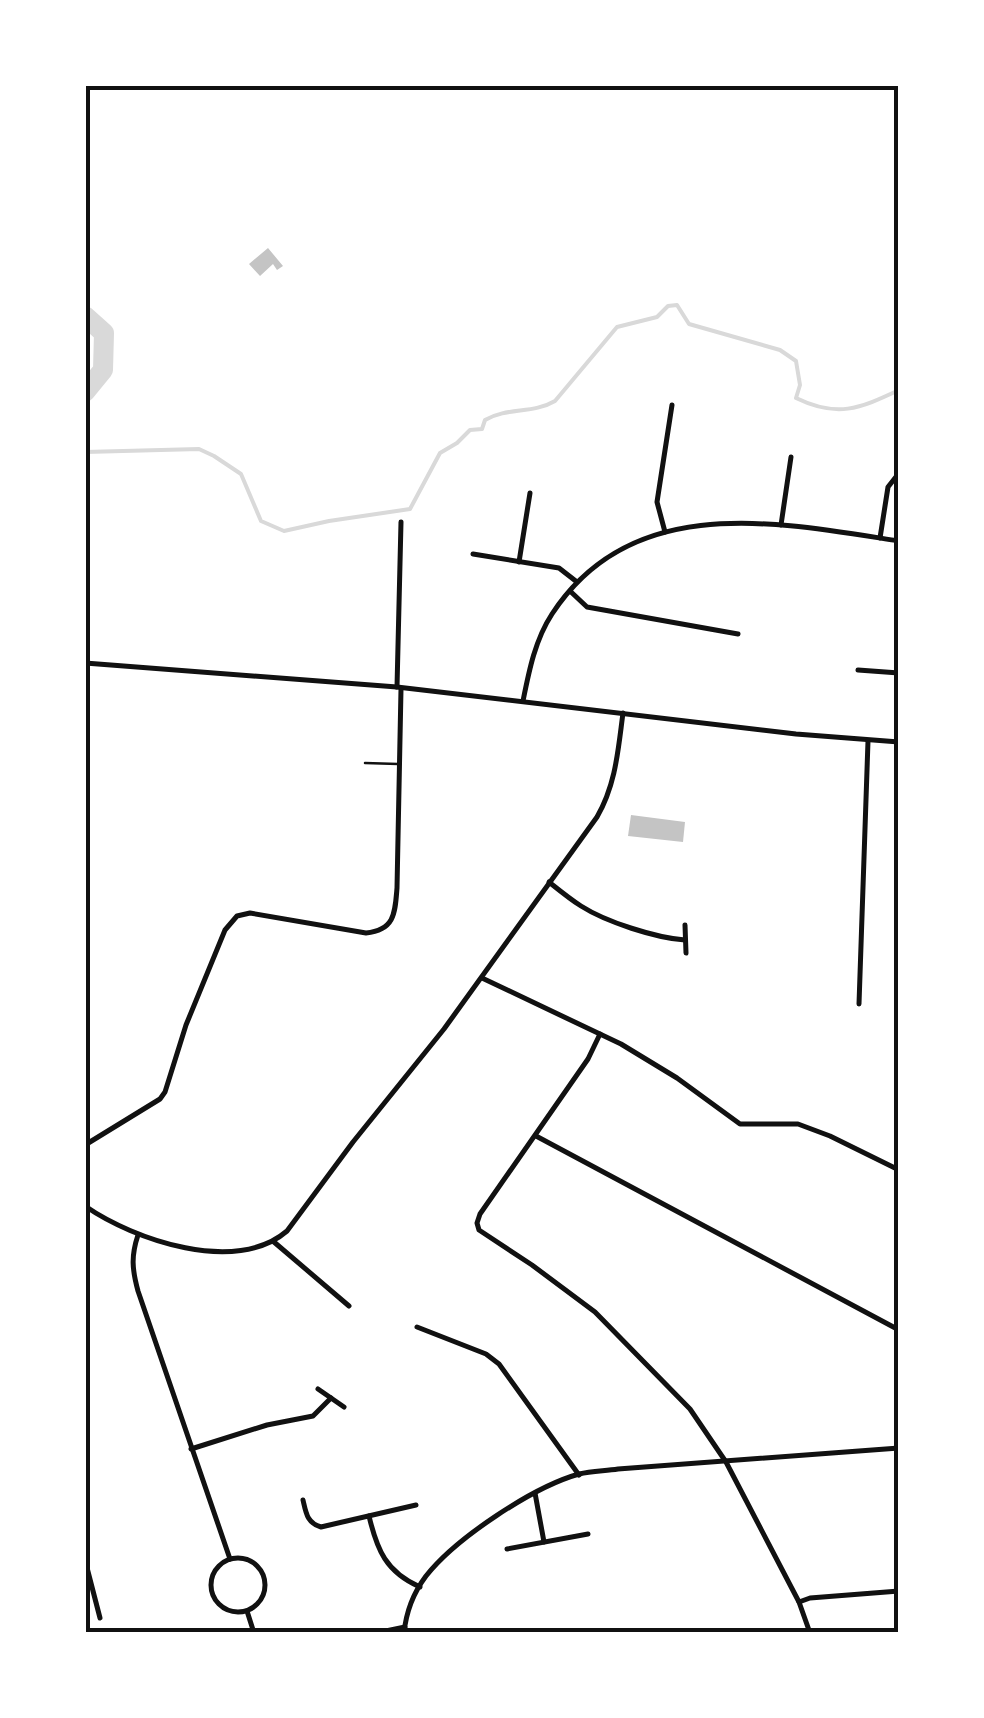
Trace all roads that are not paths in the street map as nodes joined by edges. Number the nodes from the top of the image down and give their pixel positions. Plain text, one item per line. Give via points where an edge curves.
1 (672, 405) dead end
2 (791, 457) dead end
3 (899, 473) edge
4 (530, 493) dead end
5 (401, 522) dead end
6 (781, 525) junction
7 (664, 532) junction
8 (880, 538) junction
9 (899, 541) edge
10 (472, 554) dead end
11 (519, 562) junction
12 (577, 582) junction
13 (570, 591) junction
14 (738, 634) dead end
15 (85, 664) edge
16 (858, 670) dead end
17 (899, 673) edge
18 (398, 688) junction
19 (522, 701) junction
20 (622, 713) junction
21 (868, 740) junction
22 (899, 742) edge
23 (364, 763) dead end
24 (400, 764) junction
25 (549, 882) junction
26 (685, 925) dead end
27 (685, 940) junction
28 (686, 953) dead end
29 (482, 978) junction
30 (859, 1004) dead end
31 (600, 1034) junction
32 (535, 1135) junction
33 (85, 1145) edge
34 (899, 1170) edge
35 (85, 1206) edge
36 (138, 1236) junction
37 (274, 1242) junction
38 (349, 1306) dead end
39 (416, 1328) dead end
40 (899, 1330) edge
41 (318, 1389) dead end
42 (331, 1398) junction
43 (344, 1407) dead end
44 (899, 1448) edge
45 (191, 1449) junction
46 (726, 1462) junction
47 (578, 1474) junction
48 (535, 1493) junction
49 (303, 1500) dead end
50 (416, 1504) dead end
51 (369, 1516) junction
52 (588, 1534) dead end
53 (544, 1542) junction
54 (507, 1549) dead end
55 (230, 1559) junction
56 (85, 1560) edge
57 (420, 1587) junction
58 (899, 1592) edge
59 (799, 1602) junction
60 (247, 1610) junction
61 (100, 1618) dead end
62 (404, 1630) edge
63 (254, 1633) edge
64 (376, 1633) edge
65 (810, 1633) edge

1 - 7 street via 657,502
2 - 6 street
3 - 8 street via 888,487
4 - 11 street
5 - 18 street
6 - 7 street via 707,524
6 - 8 street
7 - 12 street via 612,553
8 - 9 street
10 - 11 street
11 - 12 street via 559,568
12 - 13 street
13 - 14 street via 587,607
13 - 19 street via 540,637
15 - 18 street
16 - 17 street
18 - 19 street
18 - 24 street
19 - 20 street
20 - 21 street
20 - 25 street via 609,796
21 - 22 street
21 - 30 street
23 - 24 lane
24 - 33 street via 390,923 366,933 250,912 237,916 205,976 165,1092
25 - 27 street via 602,916
25 - 29 street
26 - 27 street
27 - 28 street
29 - 31 street
29 - 37 street
31 - 32 street
31 - 34 street via 740,1124 798,1124
32 - 40 street
32 - 46 street via 480,1214 479,1230 595,1312 690,1409
35 - 36 street
36 - 37 street via 194,1249
36 - 45 street via 134,1279
37 - 38 street
39 - 47 street via 499,1364
41 - 42 street
42 - 43 street
42 - 45 street via 313,1416
44 - 46 street
45 - 55 street
46 - 47 street
46 - 59 street
47 - 48 street
48 - 53 street
48 - 57 street via 444,1556
49 - 51 street via 308,1518 321,1527
50 - 51 street
51 - 57 street via 385,1561
52 - 53 street
53 - 54 street
55 - 60 street via 248,1560 262,1572 261,1599
55 - 60 street via 211,1579 214,1598 228,1610
56 - 61 street
57 - 62 street
58 - 59 street
59 - 65 street
60 - 63 street
62 - 64 street

